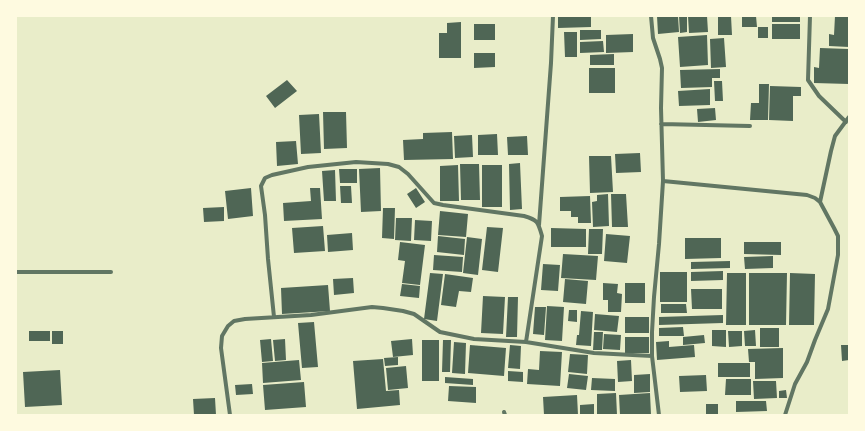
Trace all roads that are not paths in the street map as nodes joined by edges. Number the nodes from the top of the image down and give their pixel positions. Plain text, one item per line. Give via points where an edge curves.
1 (553, 16) edge
2 (651, 16) edge
3 (810, 16) edge
4 (849, 117) edge
5 (846, 122) junction
6 (662, 124) junction
7 (750, 126) dead end
8 (663, 181) junction
9 (820, 202) junction
10 (539, 225) junction
11 (16, 272) edge
12 (111, 272) dead end
13 (274, 317) junction
14 (526, 342) junction
15 (652, 356) junction
16 (230, 415) edge
17 (659, 415) edge
18 (785, 415) edge

1 - 10 street
2 - 6 street via 653,38 662,68
3 - 5 street via 808,80 819,96
4 - 5 street
5 - 9 street via 835,136
6 - 7 street
6 - 8 street
8 - 9 street via 807,195
8 - 15 street
9 - 18 street via 838,236 838,255 828,309 807,362 795,384
10 - 13 street via 534,219 524,216 434,203 408,174 399,167 388,164 356,162 308,167 272,175 265,178 261,186
10 - 14 street via 542,236
11 - 12 street
13 - 14 street via 383,308 414,314 440,332 474,339
13 - 16 street via 234,321 222,336 221,348
14 - 15 street via 594,353
15 - 17 street

